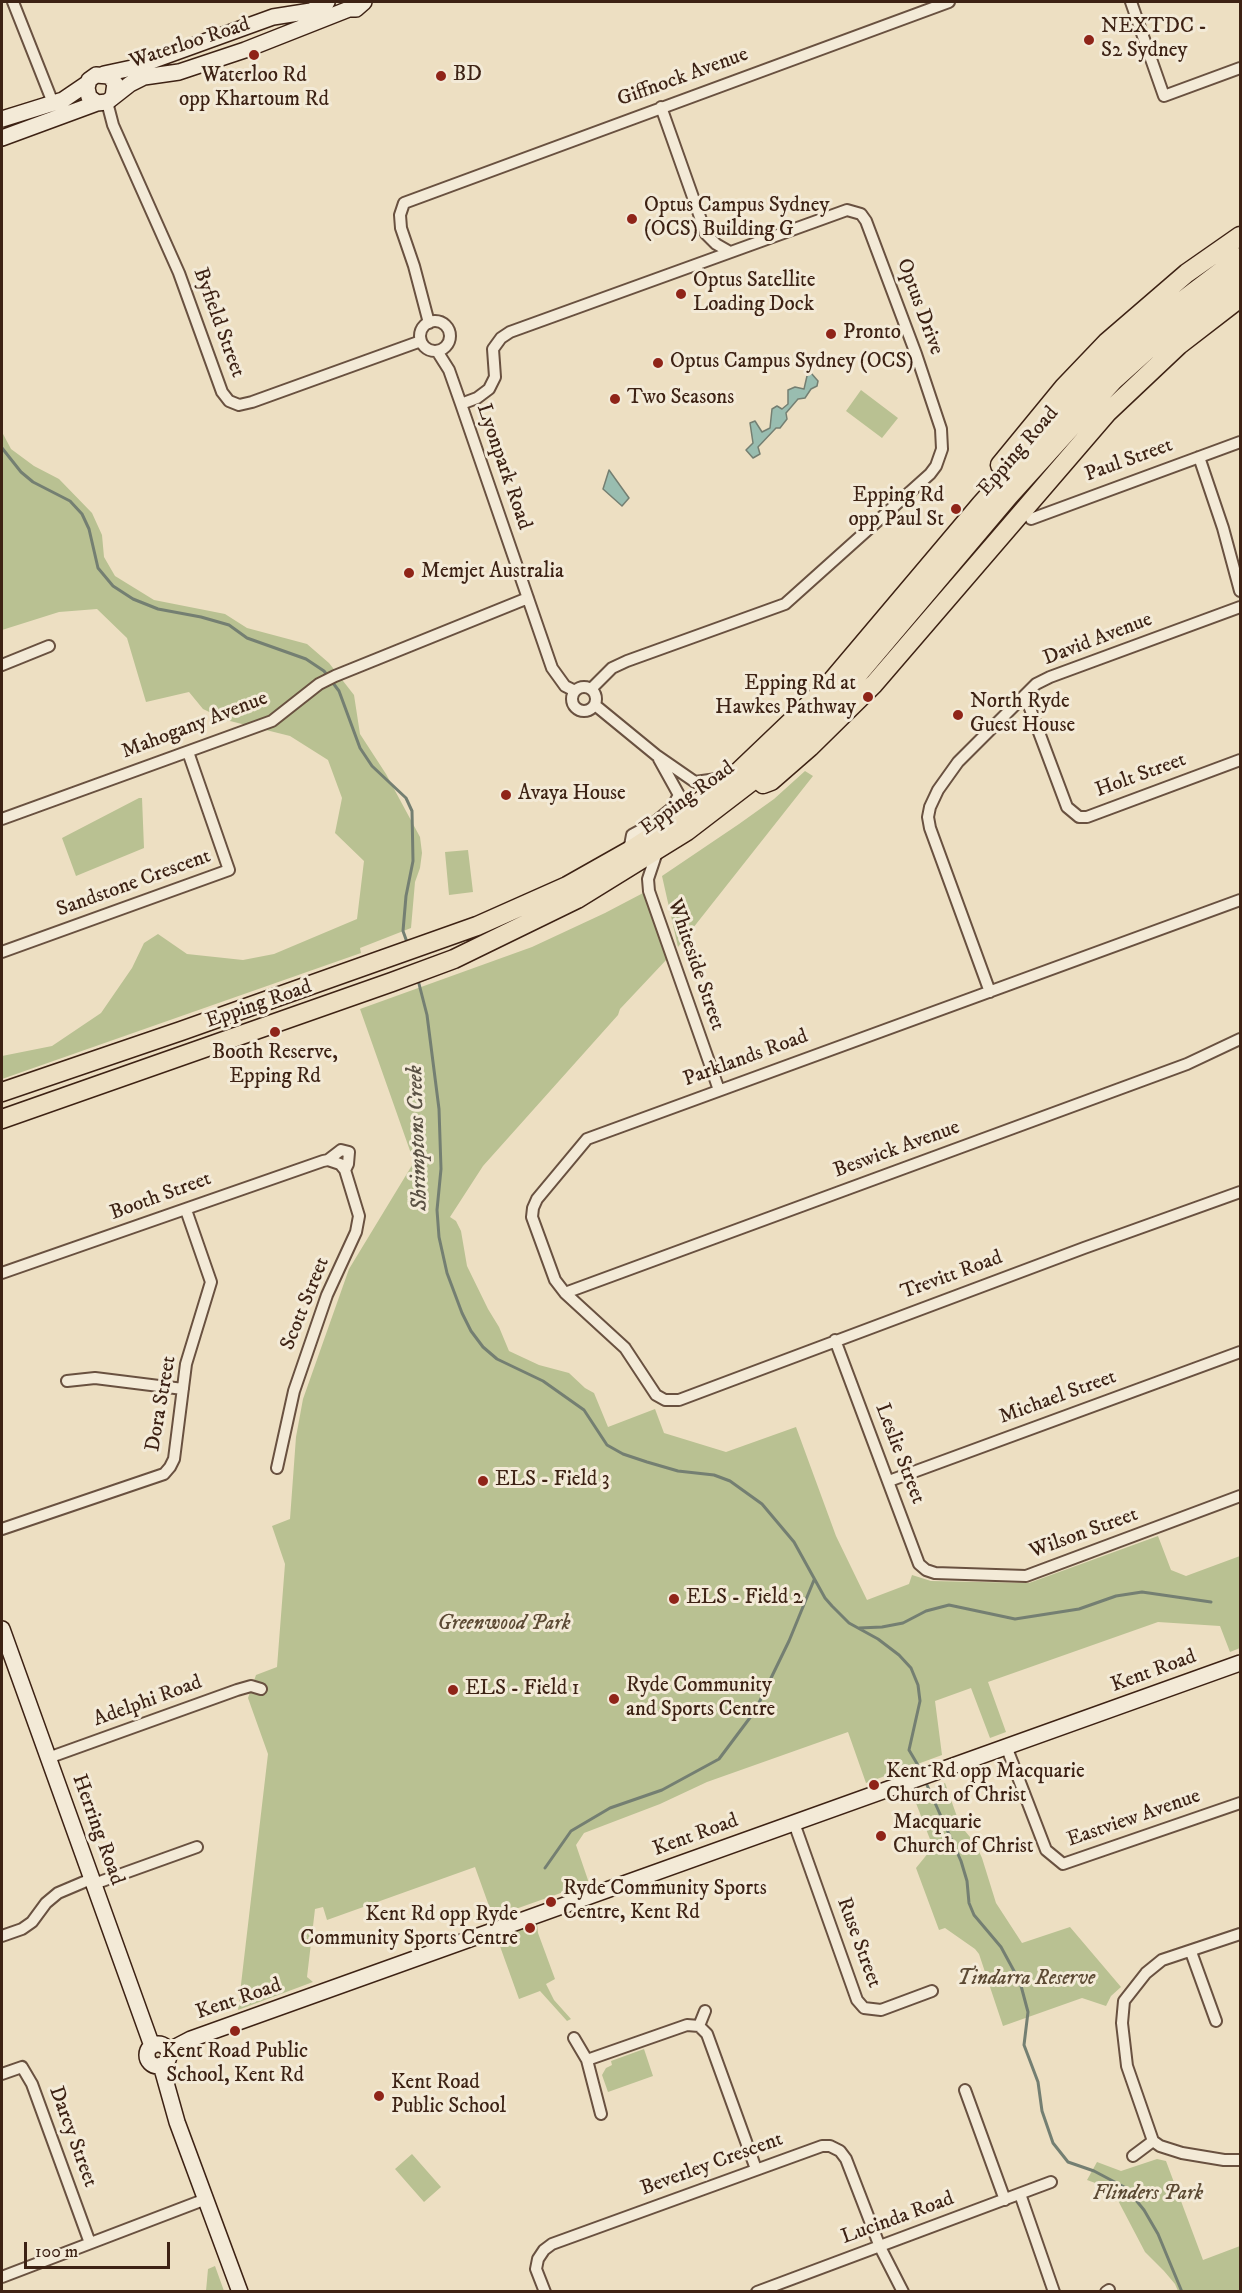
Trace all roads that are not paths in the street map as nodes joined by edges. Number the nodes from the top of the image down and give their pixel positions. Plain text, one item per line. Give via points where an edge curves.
1 (14, 2) edge
2 (327, 2) edge
3 (364, 2) edge
4 (949, 2) edge
5 (1131, 2) edge
6 (344, 5) edge
7 (1240, 68) edge
8 (104, 74) junction
9 (88, 83) junction
10 (106, 101) junction
11 (53, 103) junction
12 (661, 107) junction
13 (2, 118) edge
14 (2, 138) edge
15 (1240, 236) edge
16 (730, 252) junction
17 (1240, 257) edge
18 (1240, 277) edge
19 (1240, 298) edge
20 (429, 323) junction
21 (421, 341) junction
22 (437, 351) junction
23 (461, 404) junction
24 (1240, 442) edge
25 (1199, 457) junction
26 (1031, 519) dead end
27 (915, 584) junction
28 (1240, 591) edge
29 (528, 598) junction
30 (1240, 608) edge
31 (49, 646) dead end
32 (2, 664) edge
33 (591, 688) junction
34 (575, 691) junction
35 (1025, 696) junction
36 (595, 705) junction
37 (188, 752) junction
38 (656, 755) junction
39 (1240, 760) edge
40 (735, 774) junction
41 (729, 801) junction
42 (2, 819) edge
43 (629, 851) junction
44 (657, 852) junction
45 (1240, 900) edge
46 (2, 952) edge
47 (990, 992) junction
48 (1240, 1039) edge
49 (719, 1090) junction
50 (2, 1092) edge
51 (2, 1119) edge
52 (331, 1160) joint
53 (1240, 1192) edge
54 (186, 1210) junction
55 (2, 1273) edge
56 (565, 1293) junction
57 (835, 1340) junction
58 (1240, 1352) edge
59 (67, 1381) dead end
60 (183, 1389) junction
61 (679, 1400) joint
62 (277, 1468) dead end
63 (889, 1481) junction
64 (1240, 1496) edge
65 (2, 1529) edge
66 (935, 1573) joint
67 (2, 1629) edge
68 (1240, 1663) edge
69 (261, 1689) dead end
70 (1006, 1746) junction
71 (48, 1758) junction
72 (1240, 1803) edge
73 (794, 1823) junction
74 (197, 1847) dead end
75 (92, 1881) junction
76 (1240, 1934) edge
77 (2, 1936) edge
78 (1191, 1952) junction
79 (932, 1991) dead end
80 (705, 2011) dead end
81 (1216, 2021) dead end
82 (699, 2026) junction
83 (574, 2038) dead end
84 (152, 2046) junction
85 (168, 2051) junction
86 (587, 2060) junction
87 (161, 2066) junction
88 (2, 2074) edge
89 (966, 2090) dead end
90 (601, 2114) dead end
91 (1153, 2141) junction
92 (1133, 2156) dead end
93 (1240, 2160) edge
94 (756, 2169) junction
95 (1052, 2182) dead end
96 (1020, 2194) junction
97 (206, 2199) junction
98 (1005, 2200) junction
99 (90, 2243) junction
100 (880, 2247) junction
101 (2, 2277) edge
102 (240, 2292) edge
103 (545, 2292) edge
104 (757, 2292) edge
105 (903, 2292) edge
106 (1054, 2292) edge

1 - 11 street
2 - 8 street, Waterloo Road via 311,11 273,17 132,68
3 - 6 street, Waterloo Road via 356,9
4 - 12 street, Giffnock Avenue
5 - 7 street via 1164,96
6 - 10 street, Waterloo Road via 245,50 190,69 144,77
8 - 9 street via 96,75
8 - 10 street via 115,83
9 - 10 street via 87,93
9 - 11 street
10 - 14 street, Waterloo Road
10 - 21 street, Byfield Street via 179,273 222,392 229,401 239,405 252,402
11 - 13 street
12 - 16 street via 706,234
12 - 20 street, Giffnock Avenue via 404,203 399,215 401,228
15 - 27 main road via 1152,301 1064,387 988,480
16 - 23 street, Optus Drive via 510,332 493,349 495,377 489,388
16 - 33 street, Optus Drive via 847,210 861,214 924,376 942,441 940,457 930,474 785,603 627,661 612,668
17 - 27 main road, Epping Road via 1158,319 1098,374
18 - 41 main road, Epping Road via 1173,327 1114,380 1009,496 834,703
19 - 41 main road via 1179,345 1108,412 899,656 846,712 771,781
20 - 21 street via 421,333
20 - 22 street via 444,324 449,333 446,347
21 - 22 street via 427,349
22 - 23 street, Lyonpark Road
23 - 29 street, Lyonpark Road
24 - 25 street, Paul Street
25 - 26 street, Paul Street
25 - 28 street via 1224,528
27 - 40 main road, Epping Road via 825,690
29 - 34 street, Lyonpark Road via 552,668 565,686
29 - 37 street, Mahogany Avenue via 335,676 272,721
30 - 35 street, David Avenue via 1050,677
31 - 32 street
33 - 34 street
33 - 36 street via 596,695
34 - 36 street via 572,700 577,708 585,710
35 - 39 street, Holt Street via 1067,807 1079,817
35 - 47 street, David Avenue via 958,762 938,790 928,817
36 - 38 street
37 - 42 street, Mahogany Avenue
37 - 46 street, Sandstone Crescent via 229,870
38 - 40 street via 695,782
38 - 43 street via 679,795 654,823 632,835
40 - 43 main road, Epping Road
41 - 44 main road, Epping Road
43 - 50 main road, Epping Road via 523,907
44 - 49 street, Whiteside Street via 648,886
44 - 51 main road, Epping Road via 557,910 454,959
45 - 47 street, Parklands Road
47 - 49 street, Parklands Road
48 - 56 street, Beswick Avenue via 1187,1064
49 - 56 street, Parklands Road via 587,1139 537,1199 532,1217 555,1280
52 - 54 street, Booth Street
52 - 62 street, Scott Street via 345,1170 359,1216 294,1391
53 - 57 street, Trevitt Road
54 - 55 street, Booth Street
54 - 60 street, Dora Street via 211,1282 186,1364
56 - 61 street, Parklands Road via 625,1348 656,1395
57 - 61 street, Trevitt Road
57 - 63 street, Leslie Street
58 - 63 street, Michael Street
59 - 60 street via 95,1378
60 - 65 street, Dora Street via 174,1459 164,1474
63 - 66 street, Leslie Street via 919,1564
64 - 66 street, Wilson Street via 1026,1576
67 - 71 street, Herring Road
68 - 70 street, Kent Road
69 - 71 street, Adelphi Road via 251,1686 237,1690
70 - 72 street, Eastview Avenue via 1046,1850 1063,1864
70 - 73 street, Kent Road
71 - 75 street, Herring Road
73 - 79 street, Ruse Street via 857,2000 864,2008 881,2010
73 - 85 street, Kent Road via 192,2039
74 - 75 street
75 - 77 street via 58,1893 45,1903 32,1922
75 - 84 street, Herring Road
76 - 78 street
78 - 81 street
78 - 91 street via 1162,1960 1124,2001 1127,2066
80 - 82 street
82 - 86 street via 687,2025
82 - 94 street via 706,2034
83 - 86 street
84 - 85 street via 162,2045
84 - 87 street via 147,2055 149,2061
85 - 87 street via 167,2062
86 - 90 street
87 - 97 street
88 - 99 street, Darcy Street via 22,2067 32,2084
89 - 98 street
91 - 92 street
91 - 93 street via 1182,2153
94 - 100 street, Beverley Crescent via 822,2146 840,2151
94 - 103 street, Beverley Crescent via 552,2244 538,2259 536,2269
95 - 96 street, Lucinda Road
96 - 98 street, Lucinda Road
96 - 106 street
97 - 99 street
97 - 102 street
98 - 100 street, Lucinda Road
99 - 101 street
100 - 104 street, Lucinda Road
100 - 105 street

